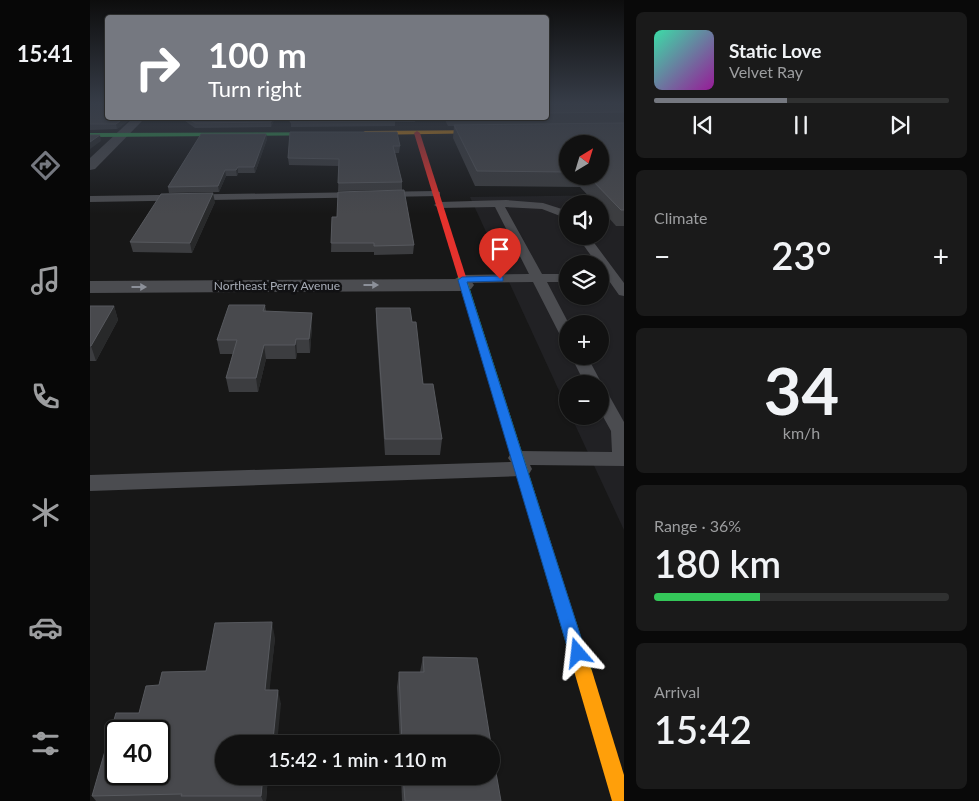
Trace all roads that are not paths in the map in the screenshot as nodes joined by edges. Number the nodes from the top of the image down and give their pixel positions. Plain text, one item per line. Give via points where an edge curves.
1 (117, 139) edge
2 (419, 139) edge
3 (90, 166) edge
4 (90, 199) edge
5 (438, 200) junction
6 (499, 204) junction
7 (559, 210) edge
8 (537, 278) junction
9 (559, 278) edge
10 (609, 280) edge
11 (463, 282) junction
12 (90, 287) edge
13 (624, 292) edge
14 (559, 318) edge
15 (609, 411) edge
16 (623, 458) edge
17 (520, 463) junction
18 (90, 482) edge
19 (622, 801) edge

1 - 3 street
2 - 5 street
4 - 5 lane
5 - 6 lane
5 - 11 street
6 - 7 lane via 544,205
6 - 8 lane
8 - 9 lane
8 - 11 lane
8 - 14 lane
10 - 13 lane
12 -> 11 street, Northeast Perry Avenue
11 - 17 street
15 - 16 lane via 620,431
16 - 17 lane
17 - 18 lane
17 - 19 street

